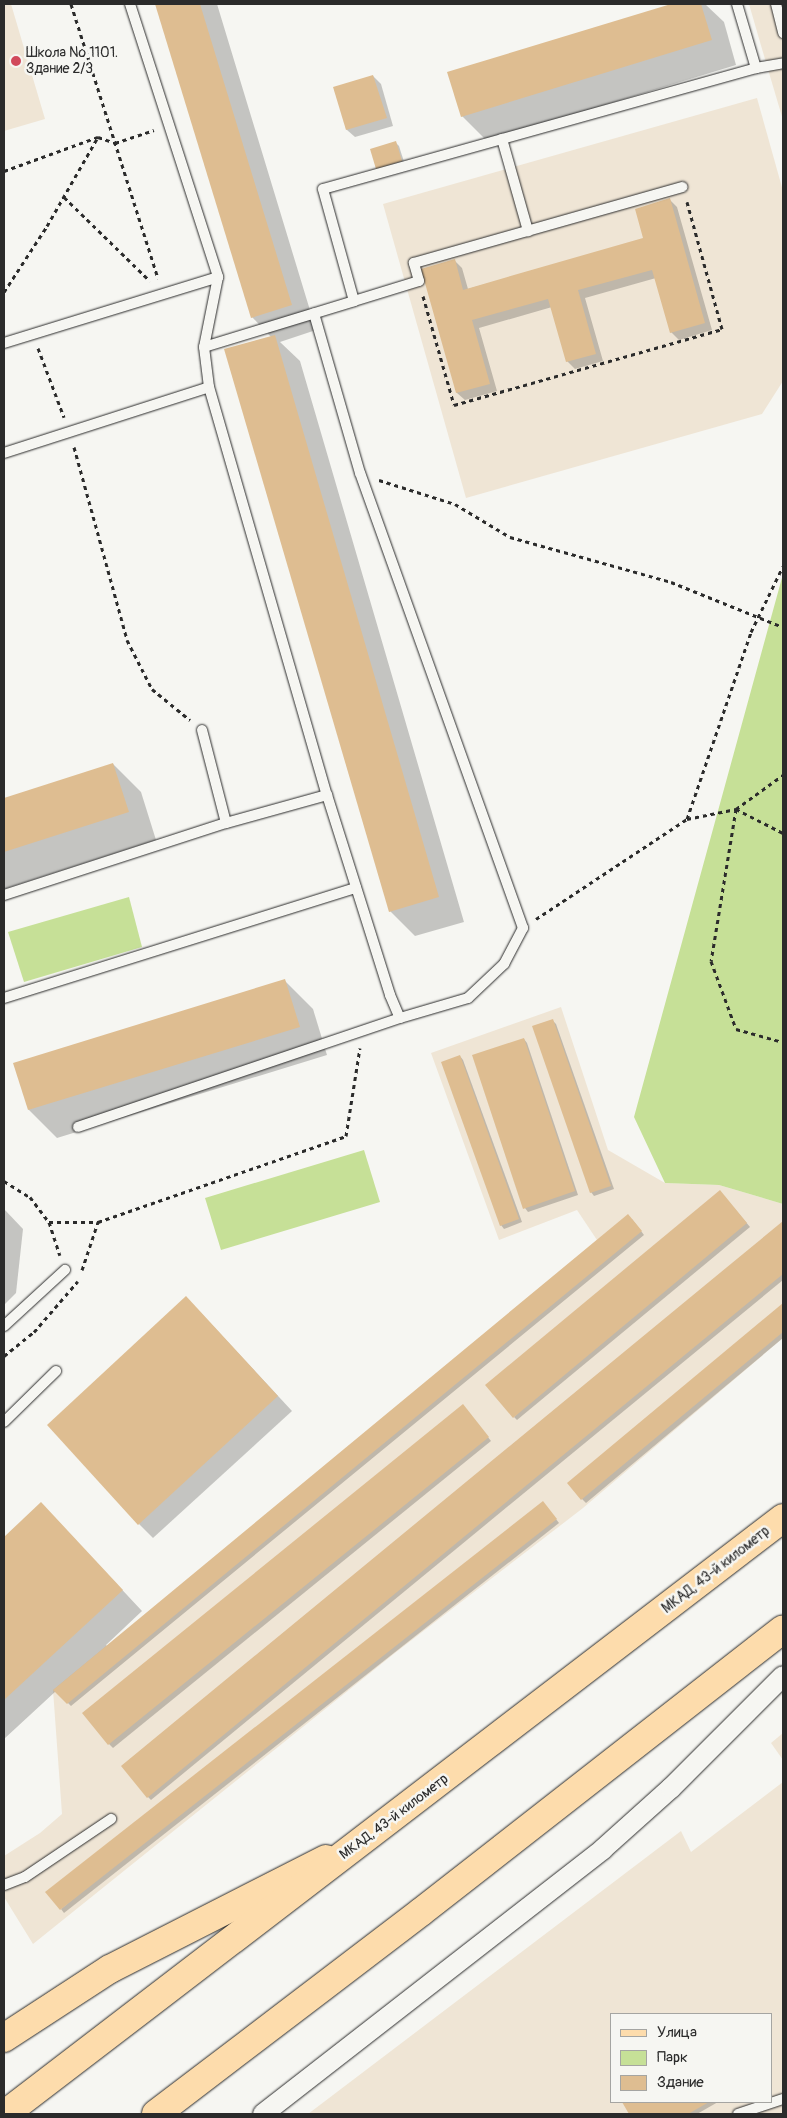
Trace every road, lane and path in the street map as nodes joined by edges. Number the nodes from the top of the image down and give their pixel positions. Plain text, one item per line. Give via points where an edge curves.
1 (71, 4) edge
2 (130, 4) edge
3 (737, 4) edge
4 (776, 4) edge
5 (783, 33) edge
6 (783, 63) edge
7 (756, 68) junction
8 (169, 125) junction
9 (98, 137) junction
10 (502, 139) junction
11 (115, 143) junction
12 (4, 171) edge
13 (682, 187) joint
14 (64, 197) junction
15 (528, 231) junction
16 (218, 277) junction
17 (419, 281) junction
18 (4, 292) edge
19 (162, 294) junction
20 (354, 301) junction
21 (314, 314) junction
22 (32, 334) junction
23 (4, 343) edge
24 (204, 347) junction
25 (209, 388) junction
26 (69, 432) junction
27 (4, 453) edge
28 (360, 474) junction
29 (783, 566) edge
30 (759, 617) junction
31 (783, 626) edge
32 (202, 730) joint
33 (783, 775) edge
34 (327, 795) junction
35 (736, 809) junction
36 (687, 819) junction
37 (226, 823) junction
38 (783, 833) edge
39 (356, 888) junction
40 (4, 895) edge
41 (523, 928) junction
42 (4, 998) edge
43 (400, 1018) junction
44 (363, 1030) junction
45 (783, 1042) edge
46 (78, 1127) dead end
47 (4, 1181) edge
48 (50, 1222) junction
49 (65, 1270) joint
50 (4, 1326) edge
51 (56, 1371) dead end
52 (4, 1422) edge
53 (783, 1518) edge
54 (783, 1629) edge
55 (783, 1676) edge
56 (111, 1819) dead end
57 (365, 1839) junction
58 (4, 1885) edge
59 (4, 2038) edge
60 (771, 2103) edge
61 (5, 2114) edge
62 (156, 2114) edge
63 (263, 2114) edge
64 (738, 2114) edge

1 - 11 path
2 - 8 lane
3 - 7 lane
4 - 5 lane
6 - 7 lane
7 - 10 lane
8 - 11 path
8 - 16 lane
9 - 11 path
9 - 12 path
9 - 14 path
10 - 15 lane
10 - 20 lane via 324,189
11 - 19 path
13 - 15 lane
13 - 17 path via 722,328 454,405
14 - 18 path
14 - 19 path
15 - 17 lane via 414,263
16 - 19 lane
16 - 24 lane
17 - 20 lane
19 - 22 lane
20 - 21 lane
21 - 24 lane
21 - 28 lane
22 - 23 lane
22 - 26 path
24 - 25 lane
25 - 26 lane
25 - 34 lane
26 - 27 lane
26 - 32 path via 126,640 152,689
28 - 30 path via 455,504 510,537 671,582
28 - 41 lane
29 - 30 path
30 - 31 path
30 - 36 path
32 - 37 lane
33 - 35 path
34 - 37 lane
34 - 39 lane
35 - 36 path
35 - 38 path
35 - 45 path via 712,961 736,1030
36 - 41 path
37 - 40 lane
39 - 42 lane
39 - 43 lane
41 - 43 lane via 504,964 468,998
43 - 44 lane
44 - 46 lane
44 - 48 path via 346,1136 98,1222
47 - 48 path via 30,1197
48 - 49 path
49 - 50 lane
51 - 52 lane
53 - 57 main road, МКАД, 43-й километр
54 - 62 main road
55 - 63 street via 671,1788 603,1849
56 - 58 lane via 25,1877
57 - 59 main road via 110,1969
57 - 61 main road, МКАД, 43-й километр
60 - 64 lane

